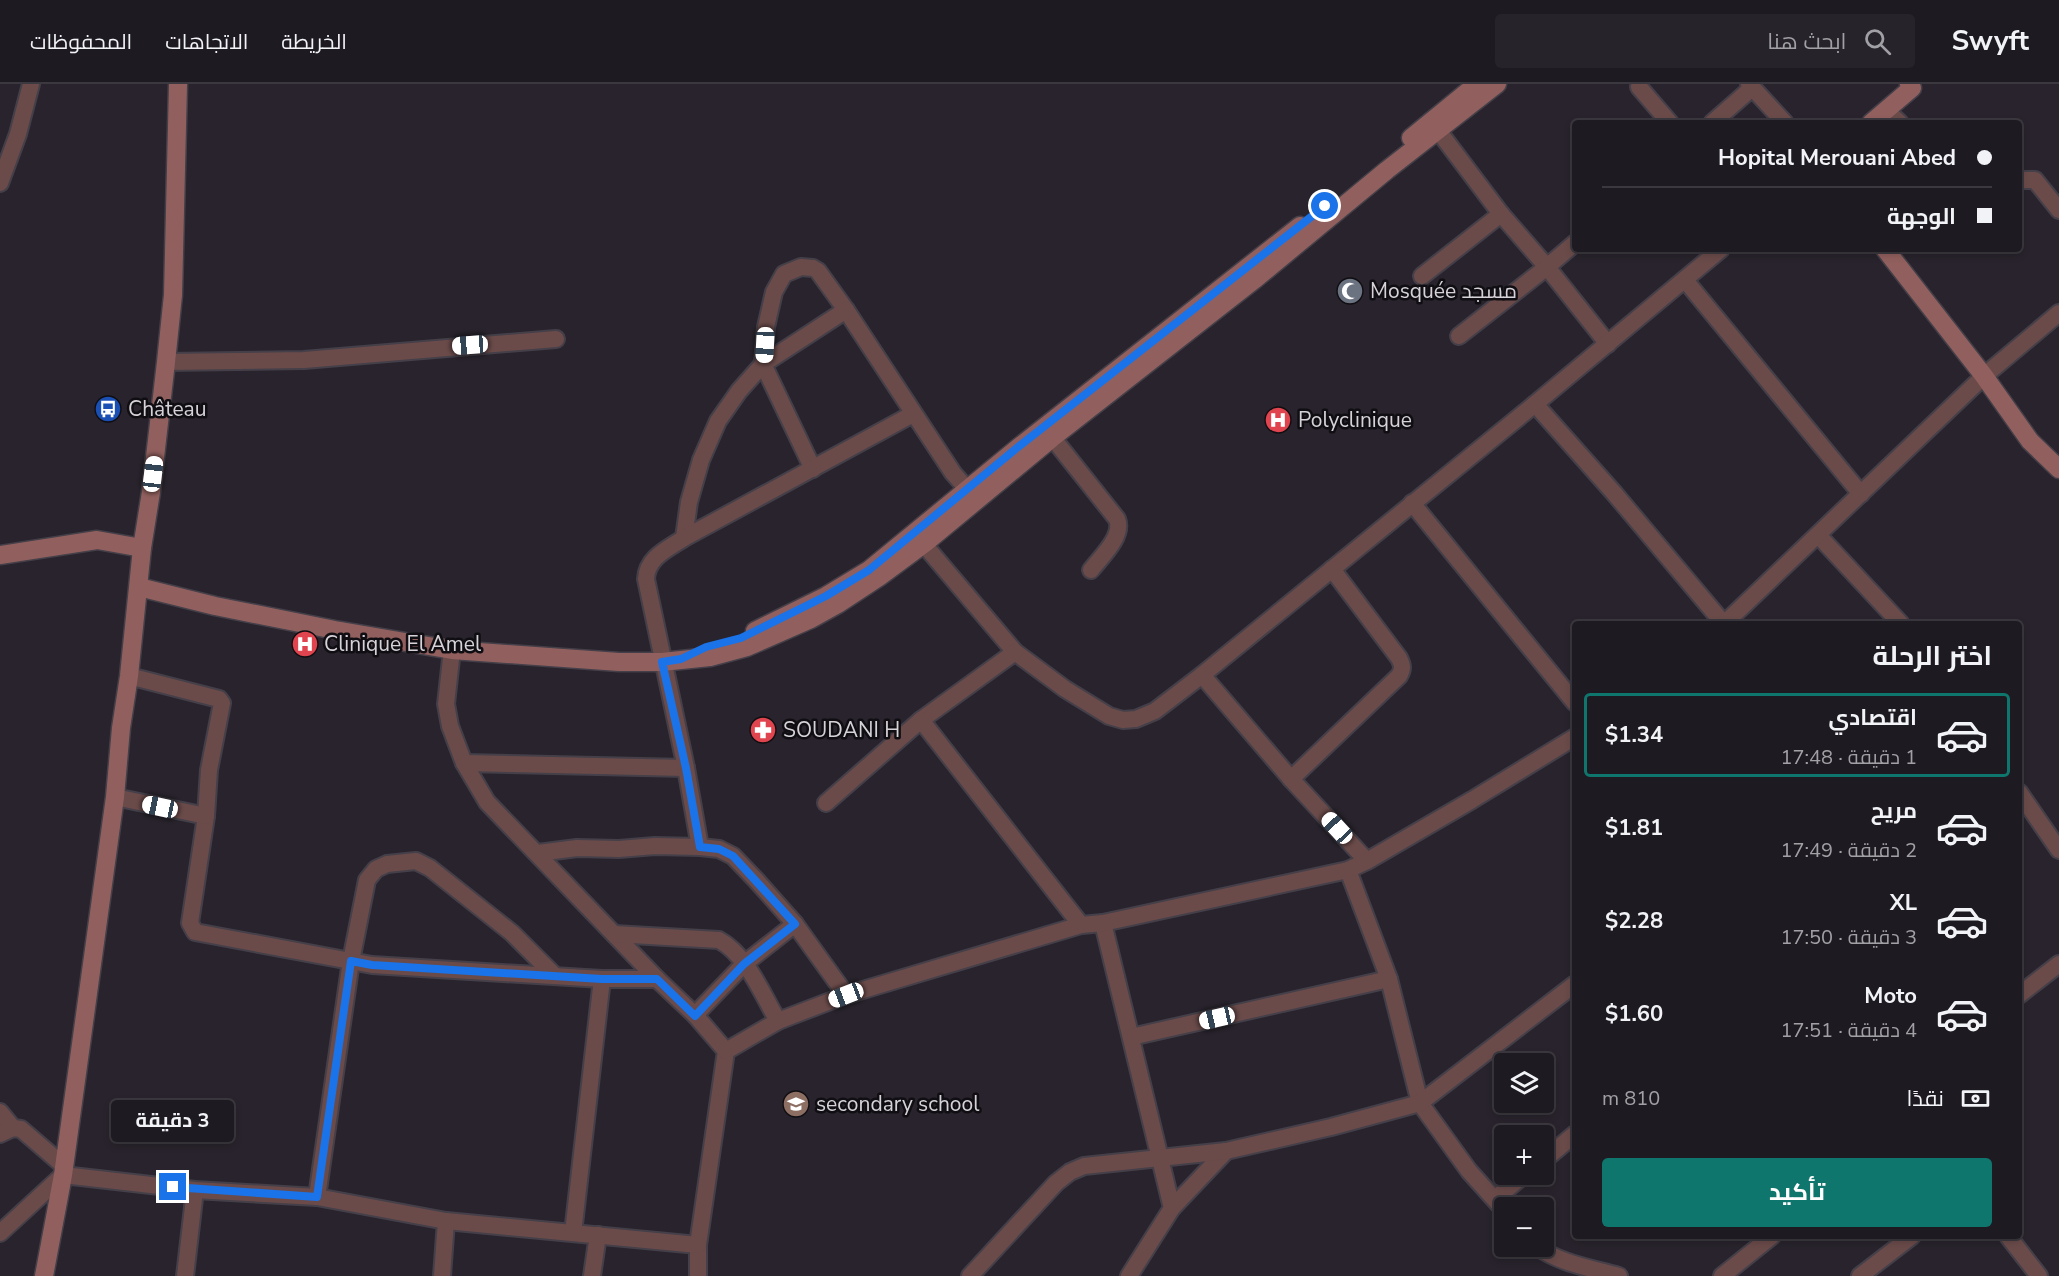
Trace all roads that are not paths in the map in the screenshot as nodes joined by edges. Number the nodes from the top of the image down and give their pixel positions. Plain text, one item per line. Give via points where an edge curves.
1 (31, 84) edge
2 (178, 84) edge
3 (1477, 84) edge
4 (1497, 84) edge
5 (1913, 85) edge
6 (1751, 86) edge
7 (1639, 87) dead end
8 (1886, 110) junction
9 (1667, 120) edge
10 (1716, 120) edge
11 (1782, 120) edge
12 (1874, 120) edge
13 (1897, 120) edge
14 (1435, 126) junction
15 (2022, 180) edge
16 (0, 183) edge
17 (2059, 210) edge
18 (1501, 214) junction
19 (1572, 246) edge
20 (1717, 252) edge
21 (1887, 252) edge
22 (1547, 267) junction
23 (1422, 276) dead end
24 (1684, 280) junction
25 (846, 310) junction
26 (2059, 313) edge
27 (1459, 336) dead end
28 (556, 339) dead end
29 (1608, 344) junction
30 (165, 362) junction
31 (764, 364) junction
32 (1984, 376) junction
33 (1534, 404) junction
34 (913, 414) junction
35 (1048, 433) junction
36 (2056, 462) edge
37 (813, 469) junction
38 (968, 490) junction
39 (1861, 494) junction
40 (1412, 503) junction
41 (1818, 536) junction
42 (684, 538) junction
43 (920, 538) junction
44 (142, 548) junction
45 (0, 555) edge
46 (1332, 569) junction
47 (1091, 570) dead end
48 (139, 587) junction
49 (1722, 621) edge
50 (1727, 621) edge
51 (1897, 621) edge
52 (452, 650) junction
53 (1015, 652) junction
54 (662, 662) junction
55 (1202, 675) junction
56 (129, 676) junction
57 (1572, 699) edge
58 (921, 720) junction
59 (1572, 739) edge
60 (464, 763) junction
61 (686, 768) junction
62 (1291, 779) junction
63 (2022, 796) edge
64 (115, 797) junction
65 (826, 803) dead end
66 (206, 816) junction
67 (700, 847) junction
68 (2059, 850) edge
69 (538, 854) junction
70 (1367, 861) junction
71 (1348, 870) junction
72 (1103, 922) junction
73 (795, 924) junction
74 (1081, 925) junction
75 (615, 934) junction
76 (351, 961) junction
77 (744, 964) junction
78 (2059, 964) edge
79 (555, 976) junction
80 (602, 979) junction
81 (657, 979) junction
82 (1389, 979) junction
83 (1572, 986) edge
84 (2022, 993) edge
85 (846, 995) junction
86 (695, 1016) junction
87 (778, 1021) junction
88 (1131, 1037) junction
89 (726, 1051) junction
90 (1420, 1103) junction
91 (0, 1112) edge
92 (6, 1131) edge
93 (1572, 1137) edge
94 (1226, 1151) junction
95 (1554, 1152) edge
96 (1160, 1158) junction
97 (63, 1171) junction
98 (1516, 1185) edge
99 (195, 1190) junction
100 (317, 1197) junction
101 (1506, 1197) edge
102 (1494, 1198) edge
103 (1172, 1208) junction
104 (446, 1221) junction
105 (0, 1233) edge
106 (573, 1233) junction
107 (598, 1235) junction
108 (1768, 1239) edge
109 (1908, 1239) edge
110 (2010, 1239) edge
111 (698, 1245) junction
112 (1553, 1257) edge
113 (44, 1276) edge
114 (185, 1276) edge
115 (442, 1276) edge
116 (592, 1276) edge
117 (698, 1276) edge
118 (970, 1276) edge
119 (1128, 1276) edge
120 (1619, 1276) edge
121 (1722, 1276) edge
122 (1860, 1276) edge
123 (2039, 1276) edge

1 - 16 street
2 - 30 main road via 174,284
3 - 14 main road
4 - 14 main road
5 - 8 main road
6 - 10 street
6 - 11 street
7 - 9 street
8 - 12 main road
8 - 13 street
14 - 18 street
14 - 35 main road via 1387,170
15 - 17 street via 2035,180
18 - 22 street
18 - 23 street
19 - 22 street
20 - 24 street
21 - 32 main road
22 - 27 street
22 - 29 street
24 - 29 street
24 - 39 street
25 - 31 street
25 - 31 street via 813,268 801,267 784,274 774,292 766,327
25 - 34 street
26 - 32 street
28 - 30 street via 304,360
29 - 33 street
30 - 44 main road
31 - 37 street
31 - 42 street via 718,421 688,502
32 - 36 main road via 2030,441
32 - 39 street
33 - 40 street
33 - 49 street
34 - 37 street
34 - 38 street
35 - 38 main road
35 - 43 main road
35 - 47 street via 1119,525 1119,531
37 - 42 street
38 - 43 main road
39 - 41 street
40 - 46 street
40 - 57 street
41 - 50 street
41 - 51 street
42 - 54 street via 658,555 646,570
43 - 53 street
43 - 54 main road via 879,577 811,619 747,647 710,657
44 - 45 main road via 97,540
44 - 48 main road
46 - 55 street
46 - 62 street via 1399,658 1402,670
48 - 52 main road via 270,617
48 - 56 main road
52 - 54 main road
52 - 60 street via 446,704
53 - 55 street via 1065,689 1109,716 1123,720 1155,711
53 - 58 street
54 - 61 street
55 - 62 street
56 - 64 main road
56 - 66 street via 221,700
58 - 65 street
58 - 74 street
59 - 70 street
60 - 61 street
60 - 69 street via 487,802
61 - 67 street
62 - 70 street
63 - 68 street
64 - 66 street
64 - 97 main road
66 - 76 street via 192,929
67 - 69 street via 577,848
67 - 73 street via 719,849 733,856
69 - 75 street
70 - 71 street
71 - 72 street
71 - 82 street
72 - 74 street
72 - 88 street
73 - 77 street
73 - 85 street
74 - 85 street
75 - 77 street via 719,940
75 - 81 street
76 - 79 street
76 - 79 street via 367,880 387,864 416,861 512,933
76 - 100 street
77 - 86 street
77 - 87 street
78 - 84 street
79 - 80 street
80 - 81 street
80 - 106 street
81 - 86 street
82 - 88 street
82 - 90 street
83 - 90 street
85 - 87 street
86 - 89 street
87 - 89 street
88 - 96 street
89 - 111 street
90 - 94 street
90 - 102 street
91 - 92 street
92 - 97 street via 21,1129
93 - 95 street
94 - 96 street
94 - 103 street
96 - 103 street
96 - 118 street via 1084,1166 1070,1172
97 - 99 street
97 - 105 street
97 - 113 main road
98 - 101 street
99 - 100 street
99 - 114 street
100 - 104 street
103 - 119 street
104 - 106 street
104 - 115 street
106 - 107 street
107 - 111 street
107 - 116 street
108 - 121 street
109 - 122 street
110 - 123 street
111 - 117 street
112 - 120 street

